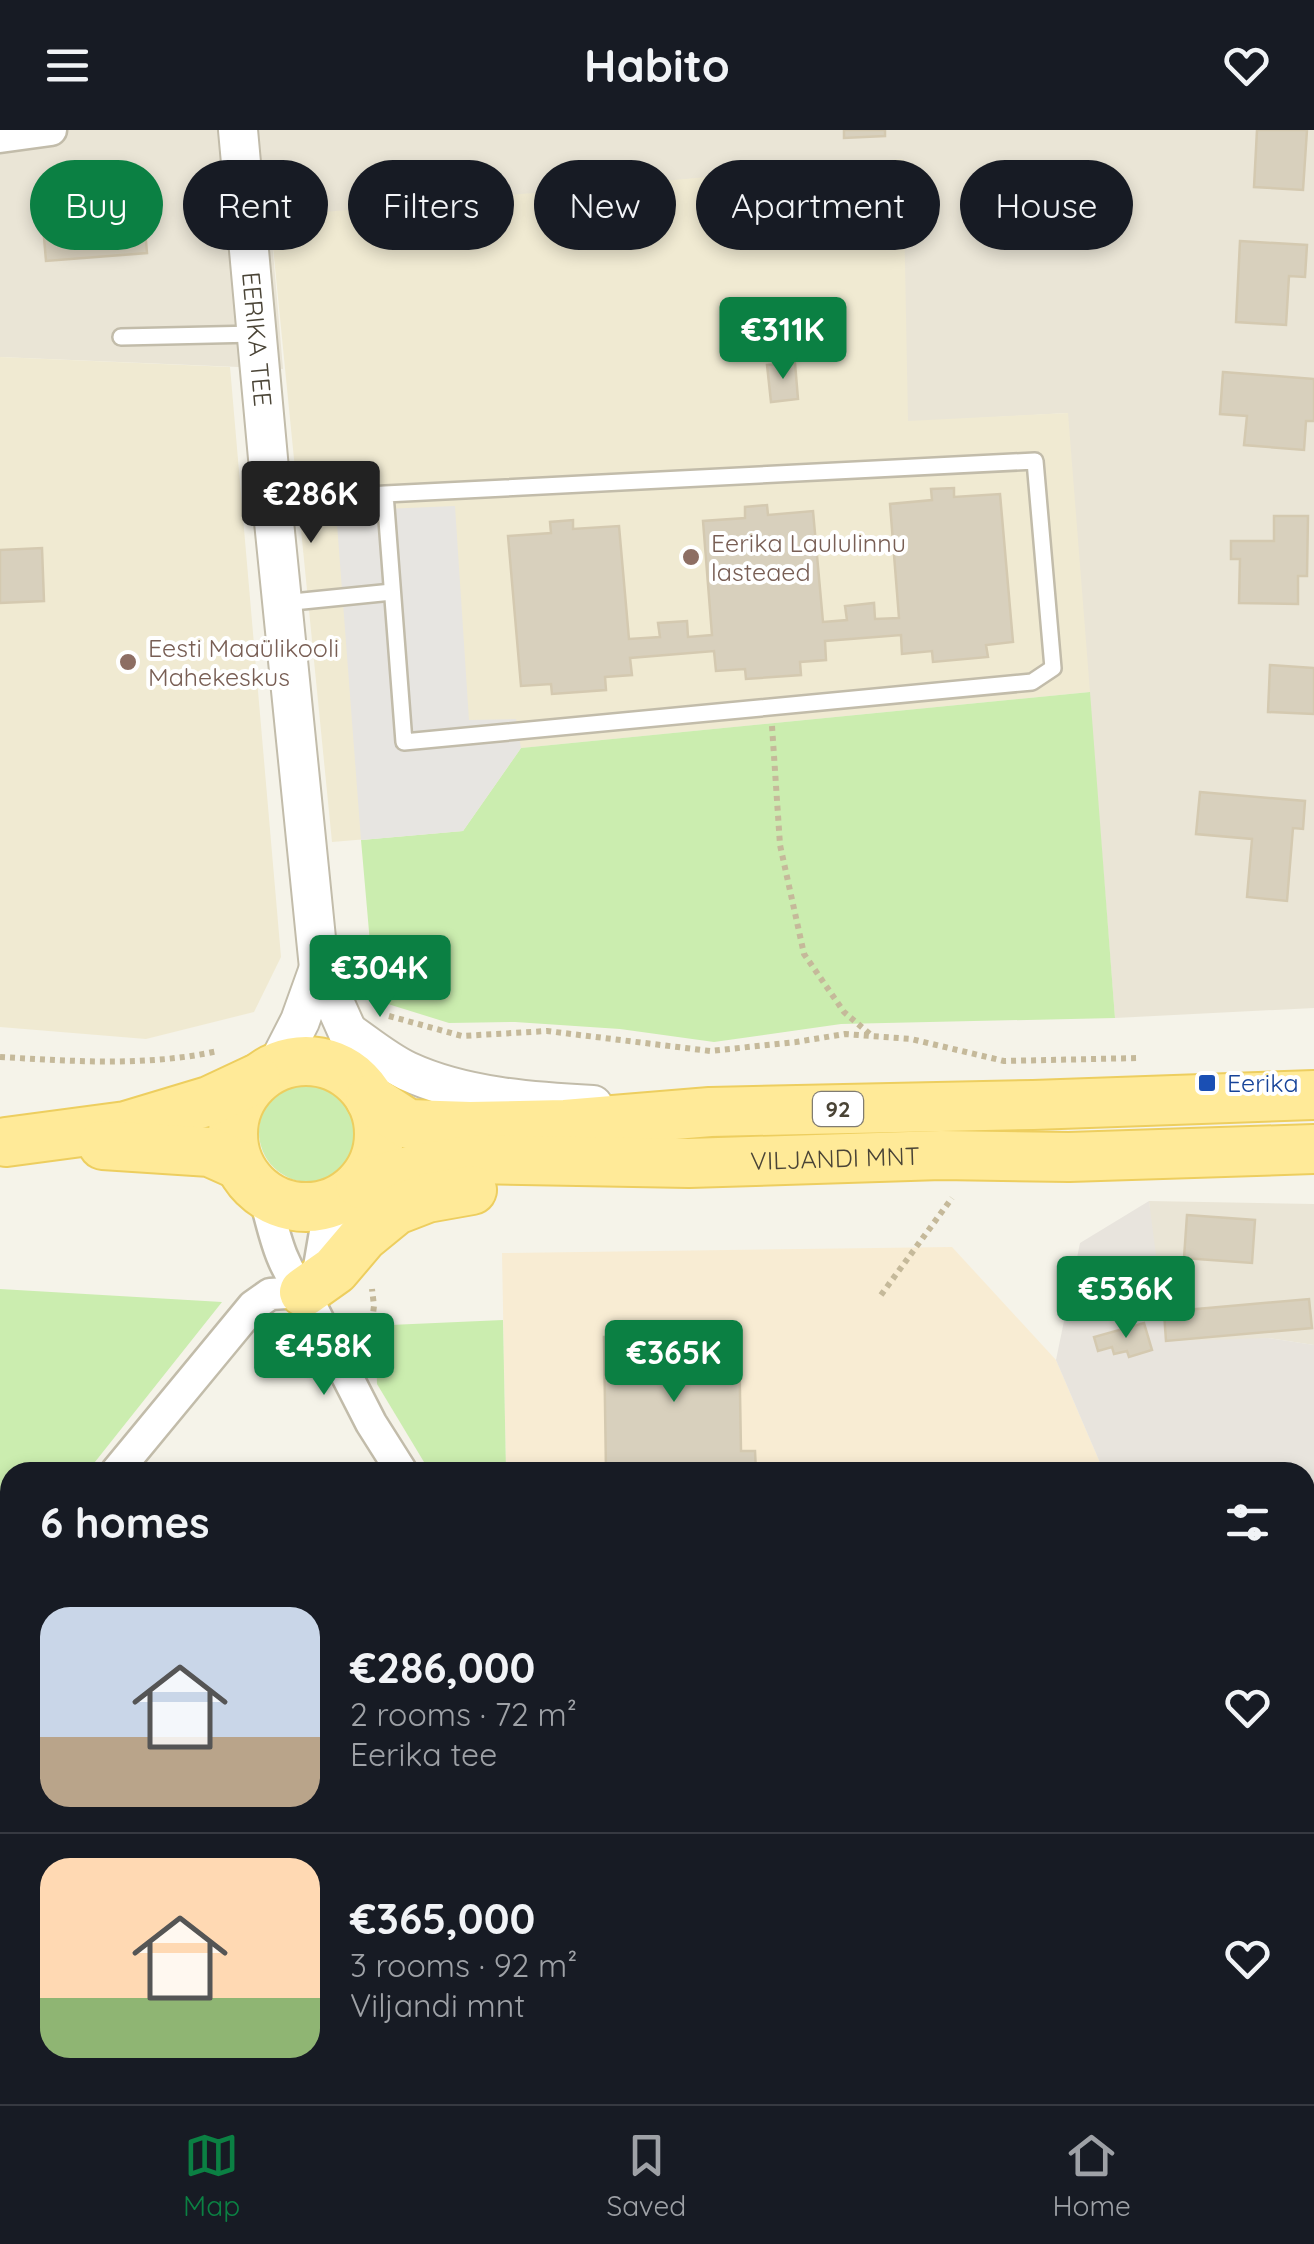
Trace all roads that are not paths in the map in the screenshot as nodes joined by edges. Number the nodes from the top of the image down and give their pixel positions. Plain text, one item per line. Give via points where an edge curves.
1 (51, 130) edge
2 (238, 130) edge
3 (0, 137) edge
4 (257, 334) junction
5 (121, 337) dead end
6 (386, 494) junction
7 (272, 502) junction
8 (392, 592) junction
9 (283, 603) junction
10 (319, 968) junction
11 (345, 1024) junction
12 (255, 1064) junction
13 (1314, 1096) edge
14 (370, 1099) junction
15 (710, 1112) junction
16 (3, 1142) edge
17 (1314, 1150) edge
18 (689, 1163) junction
19 (252, 1180) junction
20 (350, 1191) junction
21 (304, 1292) junction
22 (124, 1462) edge
23 (396, 1462) edge

1 - 3 street
2 - 4 street, EERIKA TEE
4 - 5 lane
4 - 7 street, EERIKA TEE
6 - 7 lane
6 - 8 lane
6 - 8 lane via 1035,461 1053,668 1032,682 404,742
7 - 9 street, EERIKA TEE
8 - 9 lane
9 - 10 street, EERIKA TEE
10 - 11 street, EERIKA TEE
10 - 12 street, EERIKA TEE via 300,1021
11 - 14 street, EERIKA TEE
11 - 15 street via 390,1062 468,1091
12 - 14 main road via 330,1064 354,1078
12 - 16 main road via 209,1102 126,1126
12 - 19 main road via 232,1135
13 - 15 main road, VILJANDI MNT / 92
14 - 15 main road, VILJANDI MNT / 92 via 408,1124 566,1124
14 - 20 main road via 379,1128 376,1158
16 - 19 main road via 210,1152
17 - 18 main road, VILJANDI MNT / 92
18 - 20 main road, VILJANDI MNT / 92 via 472,1159
18 - 21 main road via 427,1198 396,1210
19 - 20 main road via 288,1206 315,1207
19 - 21 street via 280,1255
20 - 21 street via 325,1232 319,1268
21 - 22 street via 270,1294 253,1306
21 - 23 street

